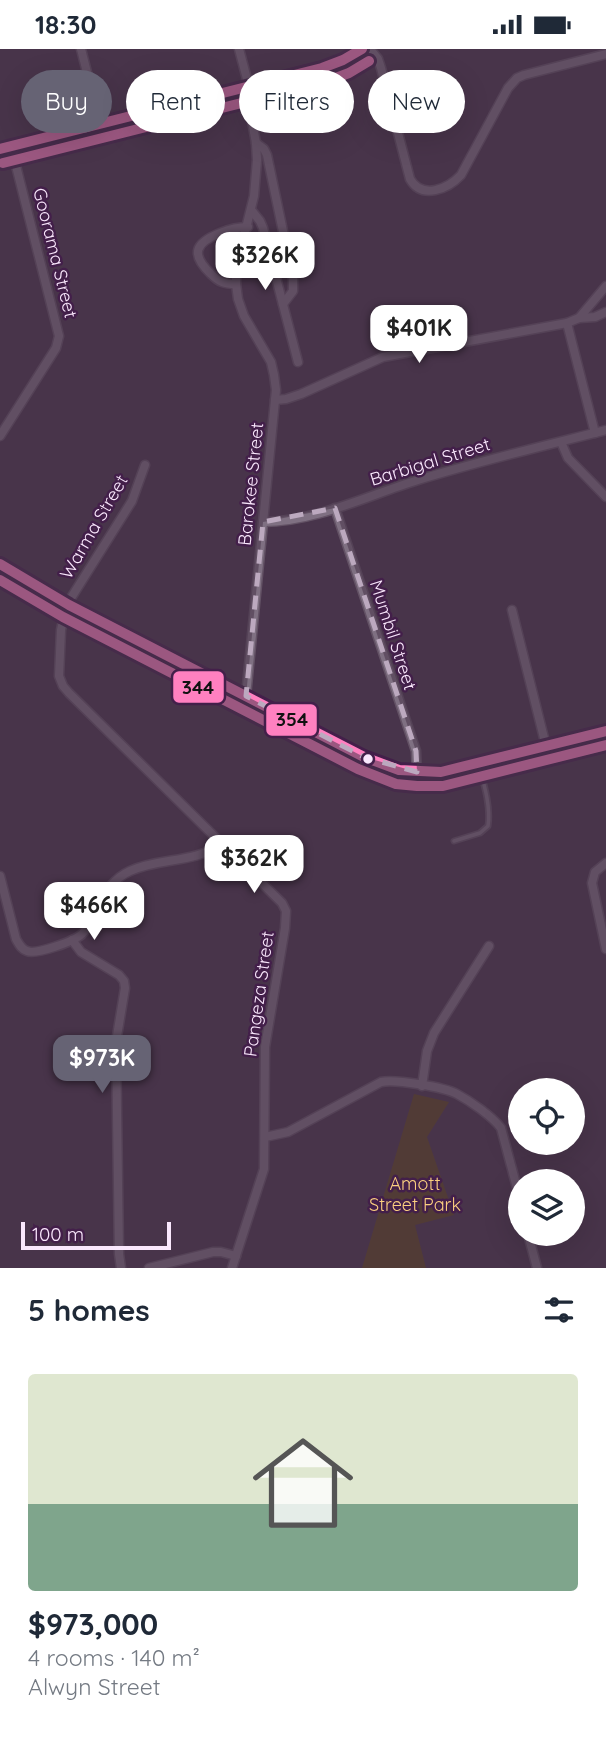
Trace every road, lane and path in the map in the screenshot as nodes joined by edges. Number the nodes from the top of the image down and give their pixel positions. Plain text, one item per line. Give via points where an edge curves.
1 (81, 49) edge
2 (239, 49) edge
3 (362, 49) edge
4 (370, 49) edge
5 (606, 54) edge
6 (86, 70) edge
7 (245, 70) edge
8 (314, 70) edge
9 (239, 89) edge
10 (112, 120) edge
11 (62, 133) edge
12 (254, 133) edge
13 (256, 143) junction
14 (12, 146) junction
15 (0, 149) edge
16 (251, 211) junction
17 (247, 227) junction
18 (236, 284) junction
19 (606, 286) edge
20 (283, 304) junction
21 (606, 312) edge
22 (579, 318) junction
23 (567, 323) junction
24 (298, 362) dead end
25 (275, 400) junction
26 (606, 430) edge
27 (595, 433) junction
28 (0, 436) edge
29 (561, 442) junction
30 (145, 465) dead end
31 (606, 497) edge
32 (335, 508) junction
33 (263, 523) junction
34 (0, 564) edge
35 (69, 605) junction
36 (512, 610) dead end
37 (246, 696) junction
38 (606, 731) edge
39 (546, 746) junction
40 (478, 764) junction
41 (417, 772) junction
42 (454, 841) dead end
43 (222, 843) junction
44 (606, 863) edge
45 (0, 876) edge
46 (72, 940) junction
47 (489, 946) dead end
48 (606, 949) edge
49 (422, 1086) junction
50 (265, 1137) junction
51 (512, 1169) edge
52 (531, 1246) edge
53 (236, 1256) junction
54 (121, 1268) edge
55 (149, 1268) edge
56 (232, 1268) edge
57 (537, 1268) edge

1 - 6 street
2 - 7 street, Barokee Street
3 - 8 street
4 - 5 street via 381,68 410,179 419,190 428,191 451,184 461,174 517,78
9 - 10 street
11 - 14 street
12 - 13 street, Barokee Street
13 - 16 street, Barokee Street
13 - 20 street, Barokee Street via 267,155 293,279 293,291
14 - 15 street
14 - 28 street, Goorama Street via 59,336 56,348
16 - 17 street, Barokee Street
16 - 20 street, Barokee Street via 264,228
17 - 18 street, Barokee Street
17 - 18 street via 207,239 197,250 201,264 217,279
18 - 25 street, Barokee Street via 244,316 271,362
19 - 22 street
20 - 24 street, Barokee Street
21 - 22 street
22 - 23 street
23 - 25 street via 383,357 301,394
23 - 27 street
25 - 33 street, Barokee Street
26 - 27 street, Barbigal Street
27 - 29 street, Barbigal Street
29 - 31 street via 568,458
29 - 32 street, Barbigal Street via 418,480
30 - 35 street, Warma Street via 132,502
32 - 33 street, Barbigal Street
32 - 41 street, Mumbil Street via 416,751
33 - 37 street, Barokee Street
34 - 35 street
35 - 37 street
35 - 43 street, Pangeza Street via 61,630 63,687
36 - 39 street
37 - 41 street via 376,762
38 - 39 street
39 - 40 street
40 - 41 street
40 - 42 lane via 488,826
43 - 46 street via 197,856 147,865 123,875 103,896 84,932
43 - 50 street, Pangeza Street via 286,911 265,1047
44 - 48 street via 595,872 592,883
45 - 46 street via 22,948 32,952
46 - 54 street via 81,952 124,981 116,1051
47 - 49 street via 434,1033
49 - 50 street via 381,1082 288,1132
49 - 51 street via 456,1093 498,1124
50 - 53 street, Pangeza Street via 264,1169
52 - 57 street
53 - 55 street via 213,1252
53 - 56 street, Pangeza Street

